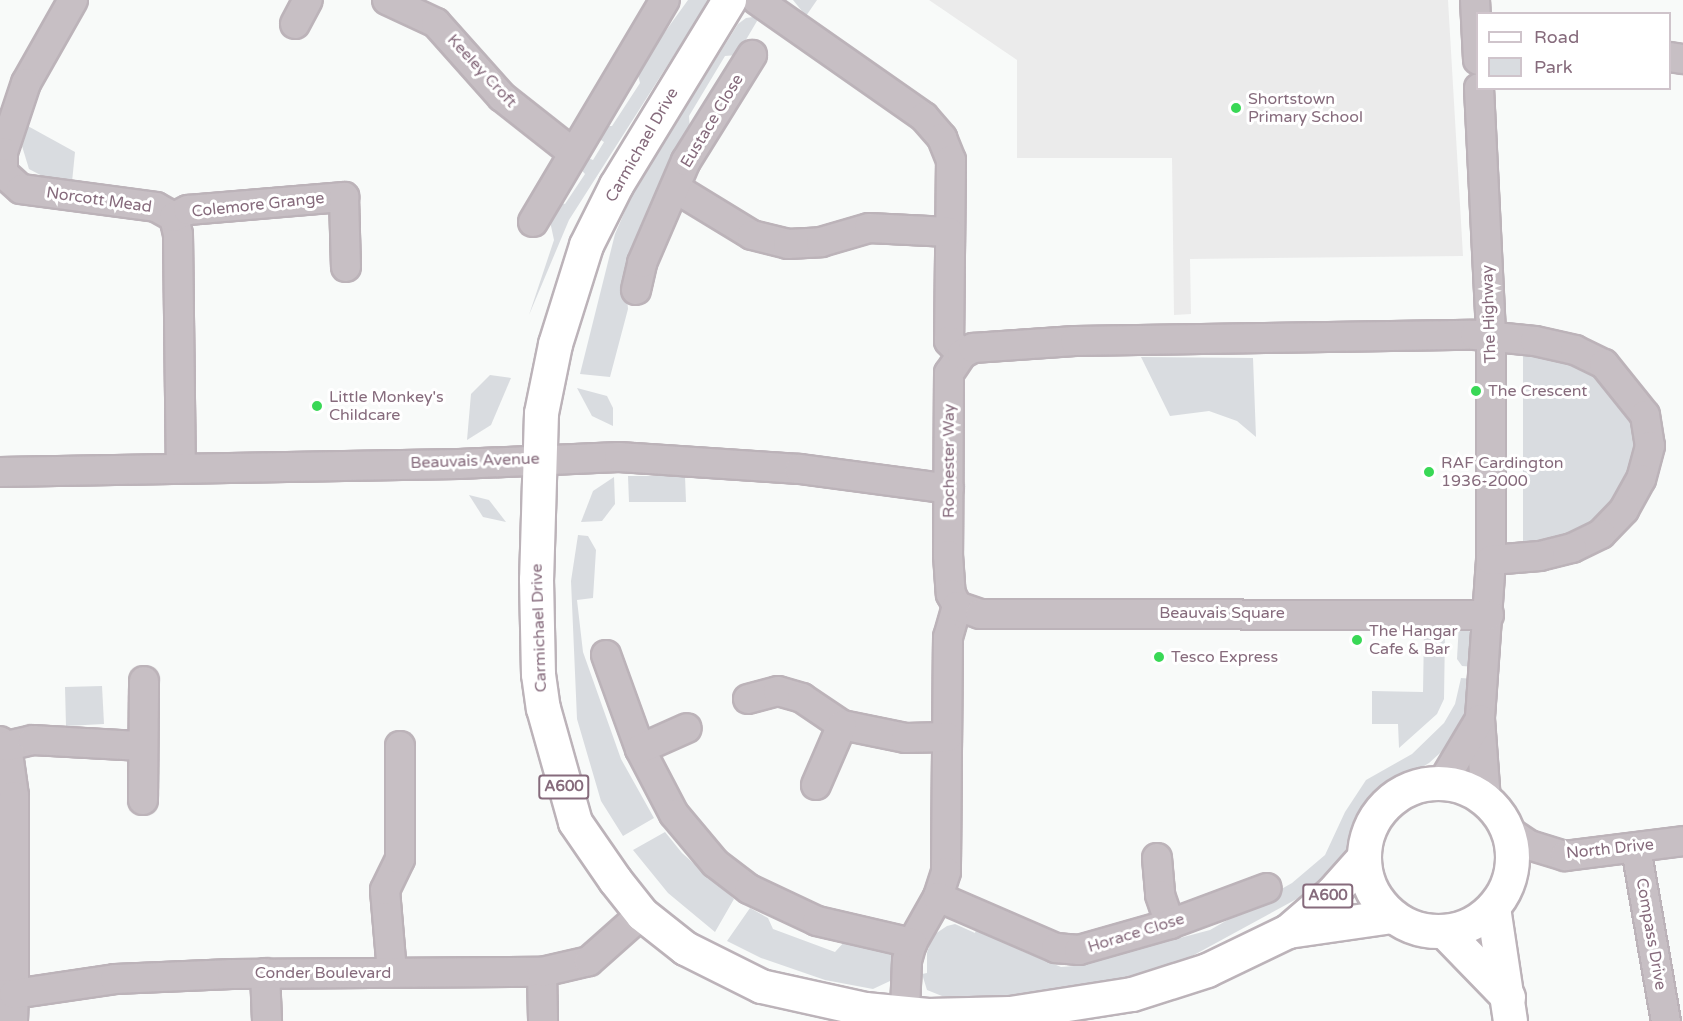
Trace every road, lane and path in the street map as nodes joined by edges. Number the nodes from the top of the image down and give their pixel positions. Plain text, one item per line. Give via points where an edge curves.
1 (73, 0) edge
2 (387, 0) edge
3 (665, 0) edge
4 (729, 0) edge
5 (757, 0) edge
6 (1474, 0) edge
7 (1476, 31) edge
8 (752, 55) dead end
9 (1479, 90) edge
10 (572, 152) junction
11 (2, 173) edge
12 (675, 188) junction
13 (174, 217) junction
14 (533, 222) dead end
15 (949, 232) junction
16 (346, 267) dead end
17 (636, 290) dead end
18 (1491, 337) junction
19 (962, 354) junction
20 (537, 458) junction
21 (182, 468) junction
22 (0, 472) edge
23 (949, 489) junction
24 (1491, 560) junction
25 (957, 606) junction
26 (1489, 615) junction
27 (606, 655) dead end
28 (144, 681) dead end
29 (748, 699) dead end
30 (1480, 719) junction
31 (842, 725) junction
32 (687, 728) dead end
33 (947, 737) junction
34 (3, 743) edge
35 (142, 746) junction
36 (400, 746) dead end
37 (640, 749) junction
38 (1442, 783) junction
39 (816, 785) dead end
40 (143, 800) dead end
41 (1486, 800) junction
42 (1507, 830) junction
43 (1683, 841) edge
44 (1636, 848) junction
45 (1364, 857) junction
46 (1157, 858) dead end
47 (1267, 888) dead end
48 (938, 897) junction
49 (1493, 907) junction
50 (642, 914) junction
51 (1392, 916) junction
52 (1170, 924) junction
53 (1288, 931) junction
54 (1444, 931) junction
55 (912, 943) junction
56 (392, 972) junction
57 (542, 972) junction
58 (265, 973) junction
59 (9, 1003) edge
60 (1509, 1009) edge
61 (905, 1014) junction
62 (267, 1021) edge
63 (543, 1021) edge
64 (1666, 1021) edge

1 - 11 street, Norcott Mead via 26,82 3,152
2 - 10 street, Keeley Croft via 436,23 502,97
3 - 10 street
4 - 20 main road, Carmichael Drive / A600 via 616,186 586,245 555,344 541,413
5 - 15 street via 924,117 942,138 951,160
6 - 7 street
8 - 12 street, Eustace Close via 686,161
9 - 18 street, The Highway
10 - 14 street
11 - 13 street, Norcott Mead via 21,189 156,207
12 - 15 street, Eustace Close via 752,235 788,244 821,242 869,228
12 - 17 street, Eustace Close via 642,263
13 - 16 street, Colemore Grange via 188,210 344,197
13 - 21 street, Norcott Mead via 178,234
15 - 19 street via 950,341
18 - 19 street via 1075,341 973,348
18 - 24 street, The Highway
18 - 24 street via 1575,350 1604,364 1645,415 1650,446 1641,479 1624,510 1601,534 1572,548 1540,556
19 - 23 street, Rochester Way via 949,374
20 - 21 street, Beauvais Avenue via 459,464
20 - 23 street, Beauvais Avenue via 692,459
20 - 50 main road, Carmichael Drive / A600 via 538,674 550,738 575,822
21 - 22 street, Beauvais Avenue
23 - 25 street, Rochester Way via 951,594
24 - 26 street, The Highway
25 - 26 street, Beauvais Square via 980,614
25 - 33 street, Rochester Way via 948,637
26 - 30 street, The Highway
27 - 37 street
28 - 35 street
29 - 31 street via 778,691 802,698
30 - 38 street, The Highway
30 - 41 street, The Highway
31 - 33 street via 906,738
31 - 39 street
32 - 37 street
33 - 48 street, Rochester Way via 946,872
34 - 35 street via 33,740
34 - 59 street via 14,796
35 - 40 street
36 - 56 street via 400,859 386,890
37 - 55 street via 674,814 715,862 749,889 817,921
38 - 41 main road via 1466,788
38 - 45 main road via 1419,785 1388,804 1368,833
41 - 42 main road
42 - 44 street, North Drive via 1529,846 1565,856
42 - 49 main road via 1512,873
43 - 44 street, North Drive
44 - 64 street, Compass Drive
45 - 51 main road via 1367,879
45 - 53 main road, Carmichael Drive / A600 via 1332,893
46 - 52 street via 1160,895
47 - 52 street, Horace Close
48 - 52 street, Horace Close via 1056,948 1079,950
48 - 55 street, Rochester Way
49 - 54 main road via 1471,924
49 - 60 main road
50 - 57 street, Conder Boulevard via 589,961
50 - 61 main road, Carmichael Drive / A600 via 685,948 760,986 831,1005
51 - 53 main road, Carmichael Drive / A600
51 - 54 main road via 1408,925
53 - 61 main road, Carmichael Drive / A600 via 1207,970 1132,994 1010,1013
54 - 60 main road
55 - 61 street, Rochester Way via 907,960
56 - 57 street, Conder Boulevard
56 - 58 street, Conder Boulevard
57 - 63 street
58 - 59 street, Conder Boulevard via 115,979
58 - 62 street

